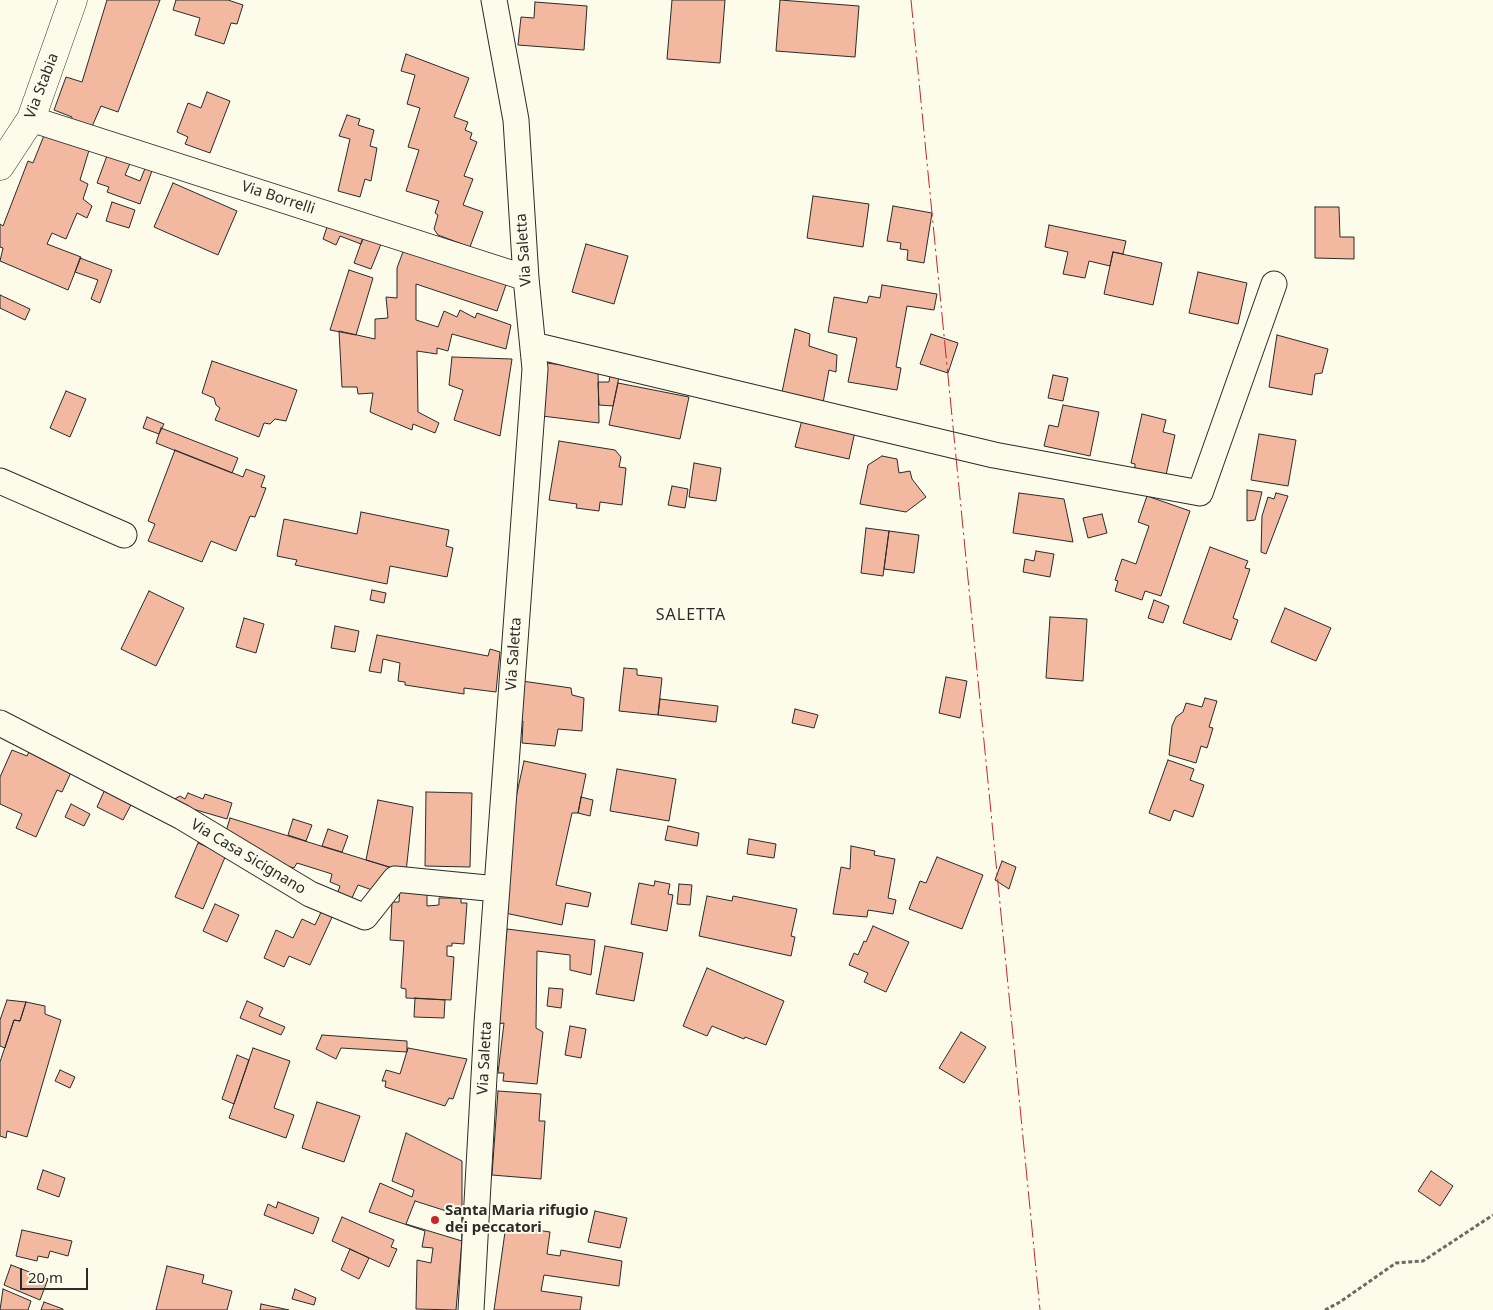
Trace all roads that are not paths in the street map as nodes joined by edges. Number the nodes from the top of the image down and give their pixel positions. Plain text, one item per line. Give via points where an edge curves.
1 (73, 0) edge
2 (494, 0) edge
3 (31, 119) junction
4 (0, 166) edge
5 (526, 278) junction
6 (1274, 284) dead end
7 (533, 345) junction
8 (0, 481) edge
9 (124, 535) dead end
10 (0, 723) edge
11 (497, 889) junction
12 (471, 1310) edge

1 - 3 main road, Via Stabia
2 - 5 street, Via Saletta via 516,120
3 - 4 main road, Via Stabia
3 - 5 street, Via Borrelli
5 - 7 street, Via Saletta
6 - 7 street via 1200,492 994,455
7 - 11 street, Via Saletta via 535,369
8 - 9 street
10 - 11 street, Via Casa Sicignano via 182,817 310,894 366,917 395,879
11 - 12 street, Via Saletta

